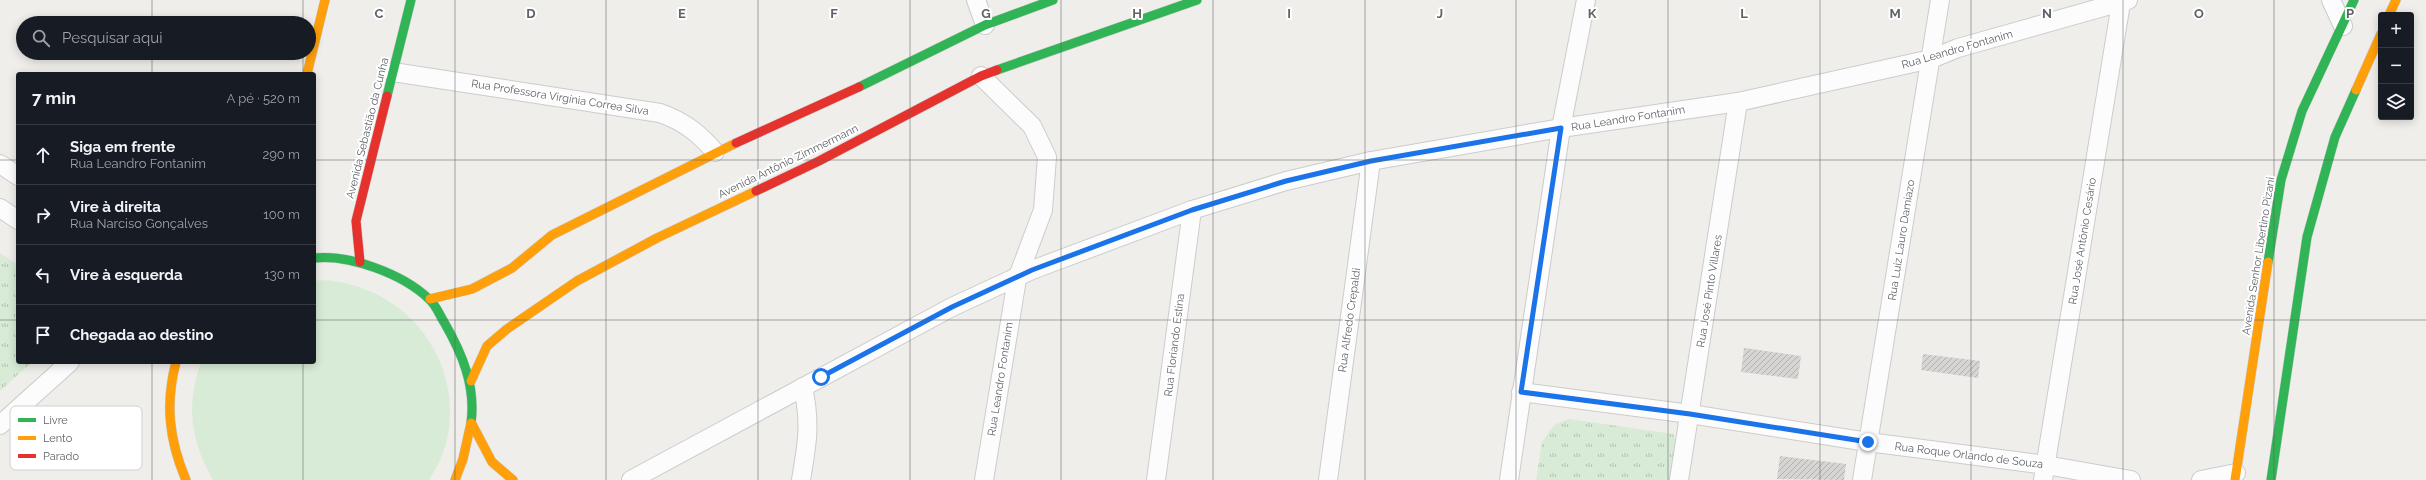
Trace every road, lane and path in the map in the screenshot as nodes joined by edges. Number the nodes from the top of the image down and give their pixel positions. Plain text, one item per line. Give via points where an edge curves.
1 (325, 0) edge
2 (411, 0) edge
3 (976, 0) edge
4 (1053, 0) edge
5 (1197, 0) edge
6 (1586, 0) edge
7 (1940, 0) edge
8 (2332, 0) edge
9 (2354, 0) edge
10 (2396, 0) edge
11 (2124, 2) edge
12 (2390, 12) edge
13 (985, 25) junction
14 (2343, 26) junction
15 (316, 37) edge
16 (2378, 41) edge
17 (1930, 59) junction
18 (310, 60) edge
19 (307, 72) edge
20 (393, 72) junction
21 (981, 76) junction
22 (1738, 102) junction
23 (1561, 128) junction
24 (715, 152) junction
25 (1371, 161) junction
26 (0, 164) edge
27 (16, 175) edge
28 (0, 208) edge
29 (1192, 210) junction
30 (16, 219) edge
31 (316, 258) edge
32 (360, 262) junction
33 (1018, 279) junction
34 (430, 300) junction
35 (68, 364) edge
36 (163, 364) edge
37 (175, 364) edge
38 (470, 381) junction
39 (170, 383) junction
40 (803, 387) junction
41 (1521, 392) junction
42 (21, 406) edge
43 (1690, 414) junction
44 (10, 416) edge
45 (472, 424) junction
46 (0, 425) edge
47 (1868, 442) junction
48 (2045, 472) edge
49 (2236, 477) edge
50 (186, 480) edge
51 (455, 480) edge
52 (513, 480) edge
53 (633, 480) edge
54 (801, 480) edge
55 (984, 480) edge
56 (1156, 480) edge
57 (1328, 480) edge
58 (1509, 480) edge
59 (1679, 480) edge
60 (1862, 480) edge
61 (2131, 480) edge
62 (2201, 480) edge
63 (2271, 480) edge

1 - 15 street
2 - 20 street, Avenida Sebastião da Cunha
3 - 13 street
4 - 13 street
5 - 21 street, Avenida Antônio Zimmermann
6 - 23 street
7 - 17 street, Rua Luiz Lauro Damiazo
8 - 14 street
9 - 14 street, Avenida Senhor Libertino Pizani
10 - 12 street
11 - 17 street, Rua Leandro Fontanim via 1958,48
11 - 48 street, Rua José Antônio Cesário
13 - 24 street via 882,78
14 - 49 street, Avenida Senhor Libertino Pizani via 2302,111 2281,180
16 - 63 street via 2336,137 2307,238
17 - 22 street, Rua Leandro Fontanim
17 - 47 street, Rua Luiz Lauro Damiazo
18 - 19 street
20 - 24 street, Rua Professora Virgínia Correa Silva via 660,113 684,124 706,141
20 - 32 street, Avenida Sebastião da Cunha via 356,220
21 - 33 street, Rua Leandro Fontanim via 1032,126 1047,157 1043,210
21 - 38 street, Avenida Antônio Zimmermann via 819,161 664,235 578,280 507,329 487,346
22 - 23 street, Rua Leandro Fontanim
22 - 43 street, Rua José Pinto Villares
23 - 25 street, Rua Leandro Fontanim
23 - 41 street
24 - 34 street via 552,235 512,268 472,289
25 - 29 street, Rua Leandro Fontanim via 1286,181
25 - 57 street, Rua Alfredo Crepaldi
26 - 27 street
28 - 30 street
29 - 33 street, Rua Leandro Fontanim via 1032,270
29 - 56 street, Rua Floriando Estina
31 - 32 street
32 - 34 street via 400,279
33 - 40 street, Rua Leandro Fontanim via 952,307
33 - 55 street, Rua Leandro Fontanim
34 - 38 street via 457,341
35 - 42 street
36 - 39 street
37 - 39 street
38 - 45 street
39 - 50 street via 168,420 175,456
40 - 53 street, Rua Leandro Fontanim
40 - 54 street via 809,435
41 - 43 street, Rua Roque Orlando de Souza
41 - 58 street
43 - 47 street, Rua Roque Orlando de Souza
43 - 59 street, Rua José Pinto Villares
44 - 46 street
45 - 51 street via 466,457
45 - 52 street via 492,462
47 - 48 street, Rua Roque Orlando de Souza
47 - 60 street, Rua Luiz Lauro Damiazo
48 - 61 street, Rua Roque Orlando de Souza
49 - 62 street

